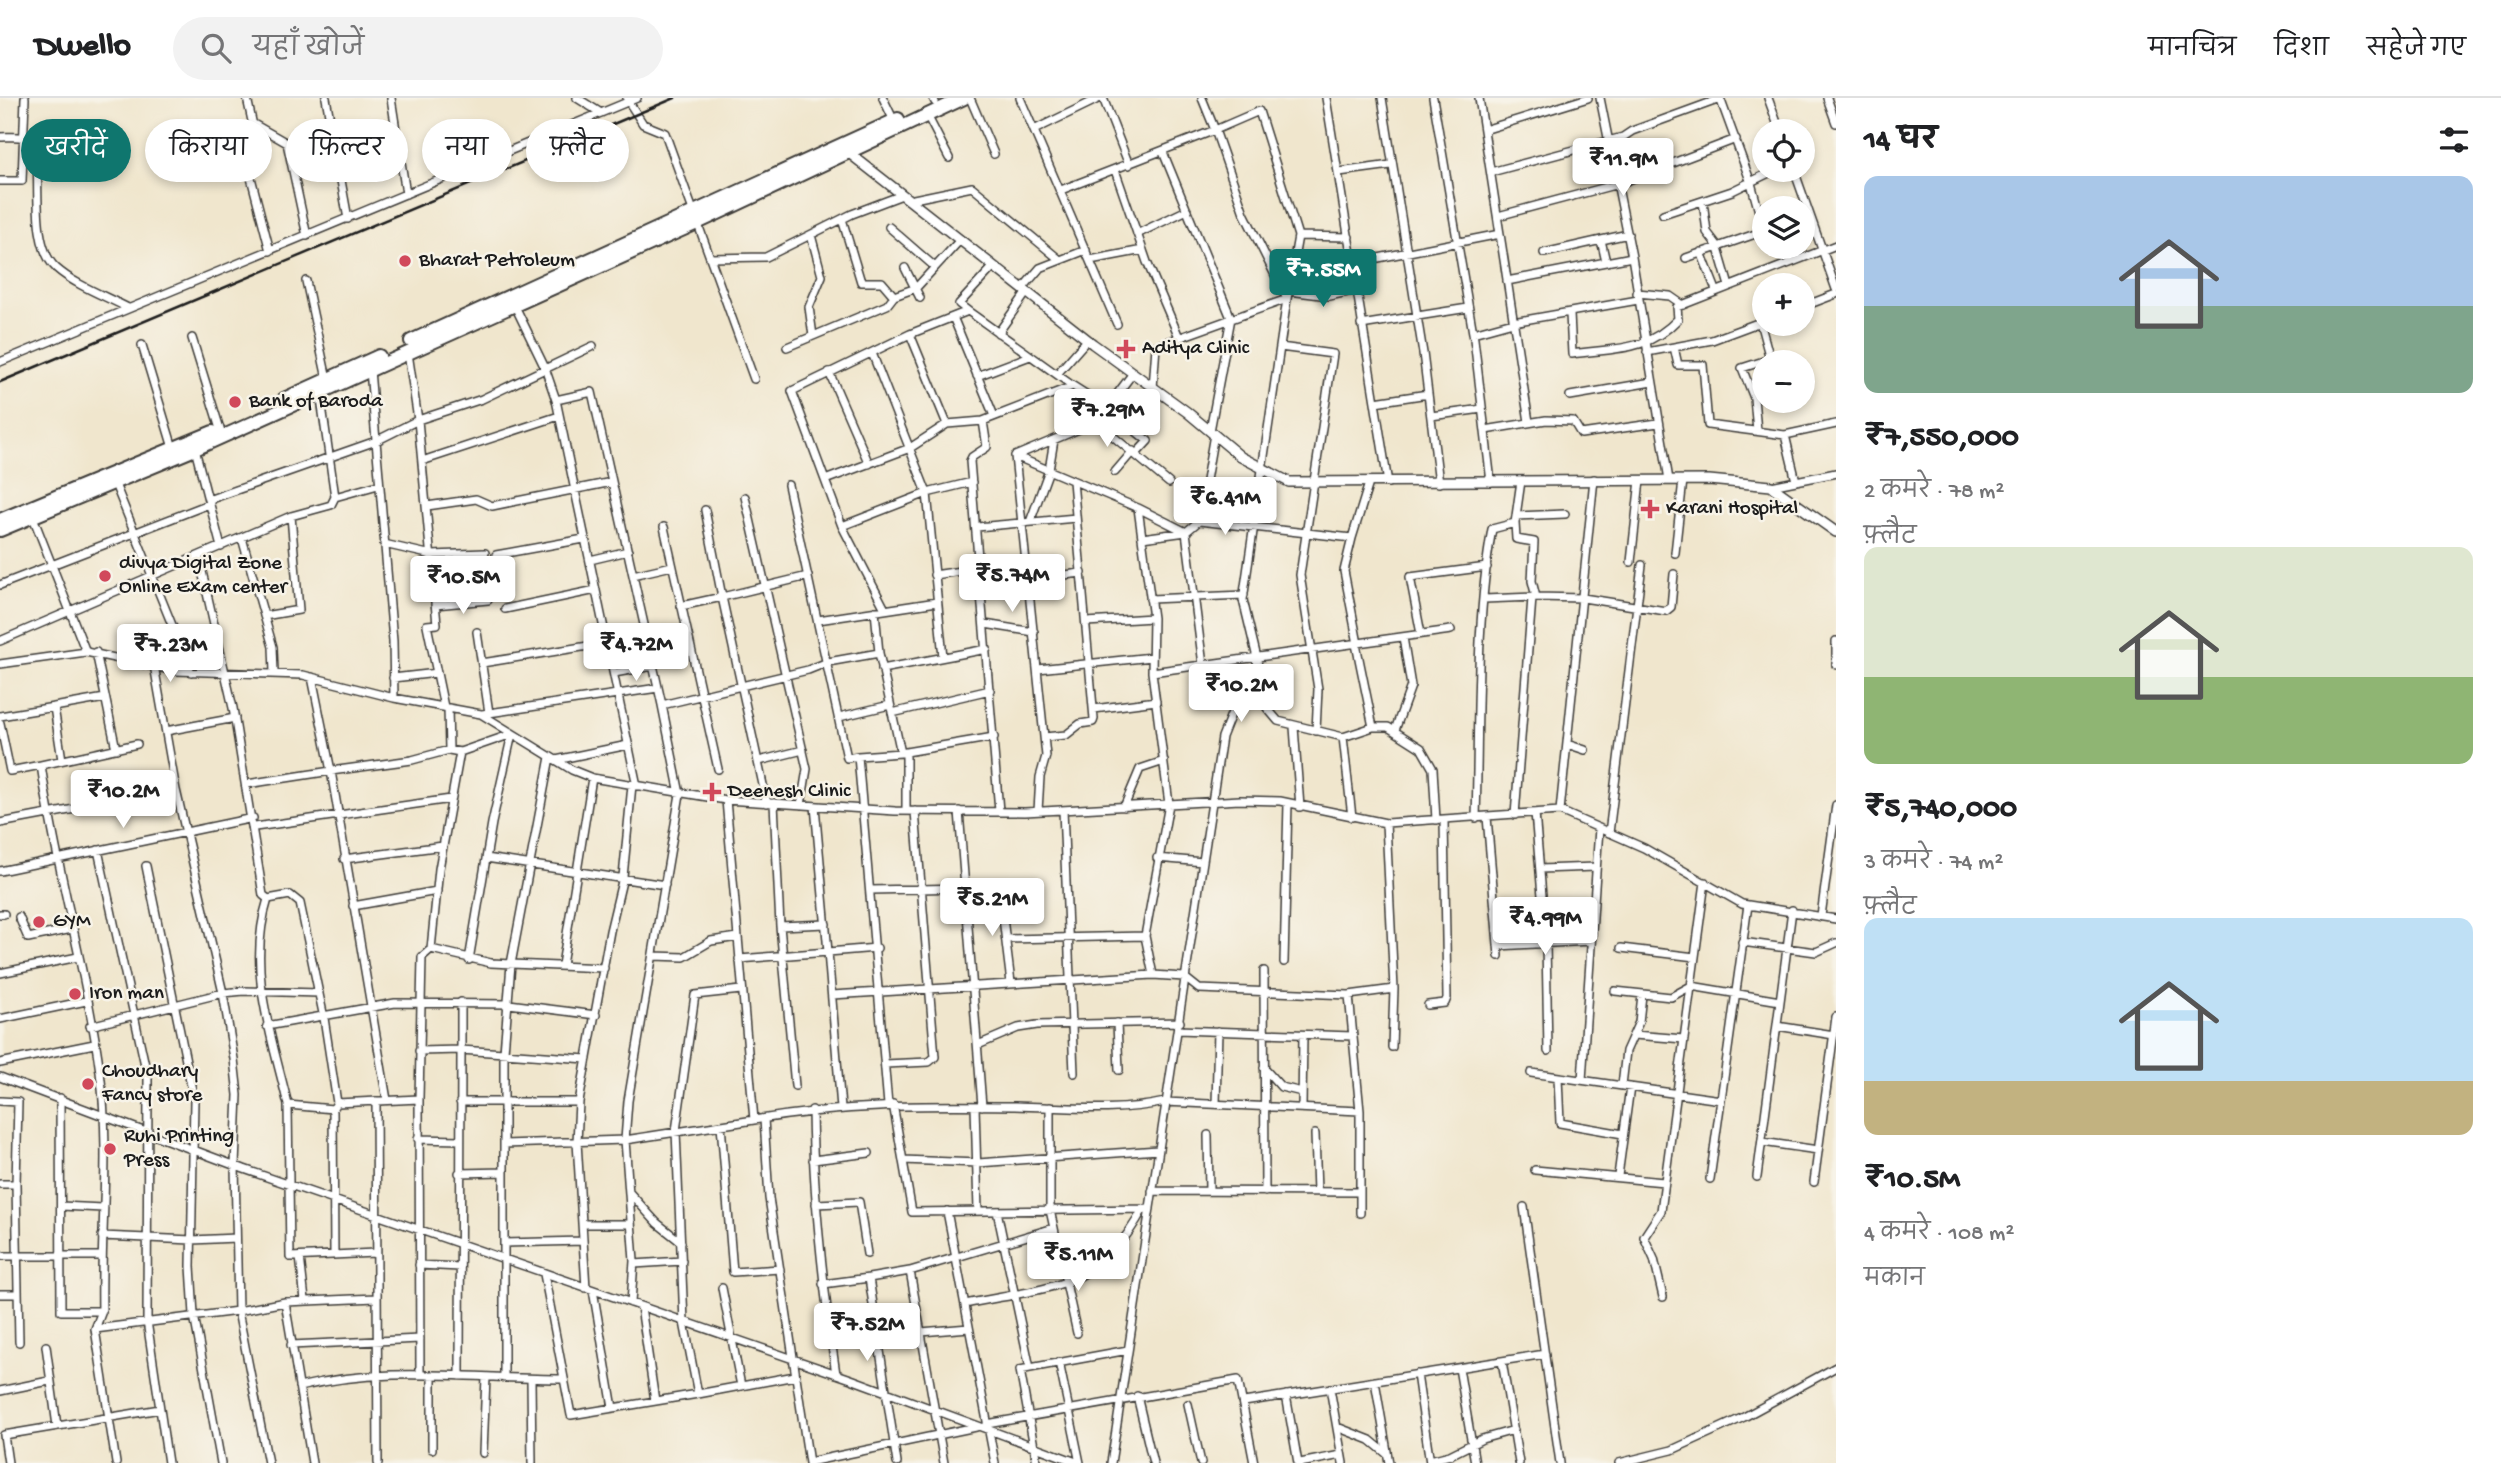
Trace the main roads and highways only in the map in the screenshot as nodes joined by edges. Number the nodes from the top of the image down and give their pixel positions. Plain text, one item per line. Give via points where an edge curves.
1 (964, 98) edge
2 (937, 99) edge
3 (844, 149) junction
4 (696, 219) junction
5 (0, 520) edge
6 (0, 530) edge

1 - 3 main road
2 - 3 main road
3 - 4 main road
4 - 5 main road via 220,429
4 - 6 main road via 195,449

